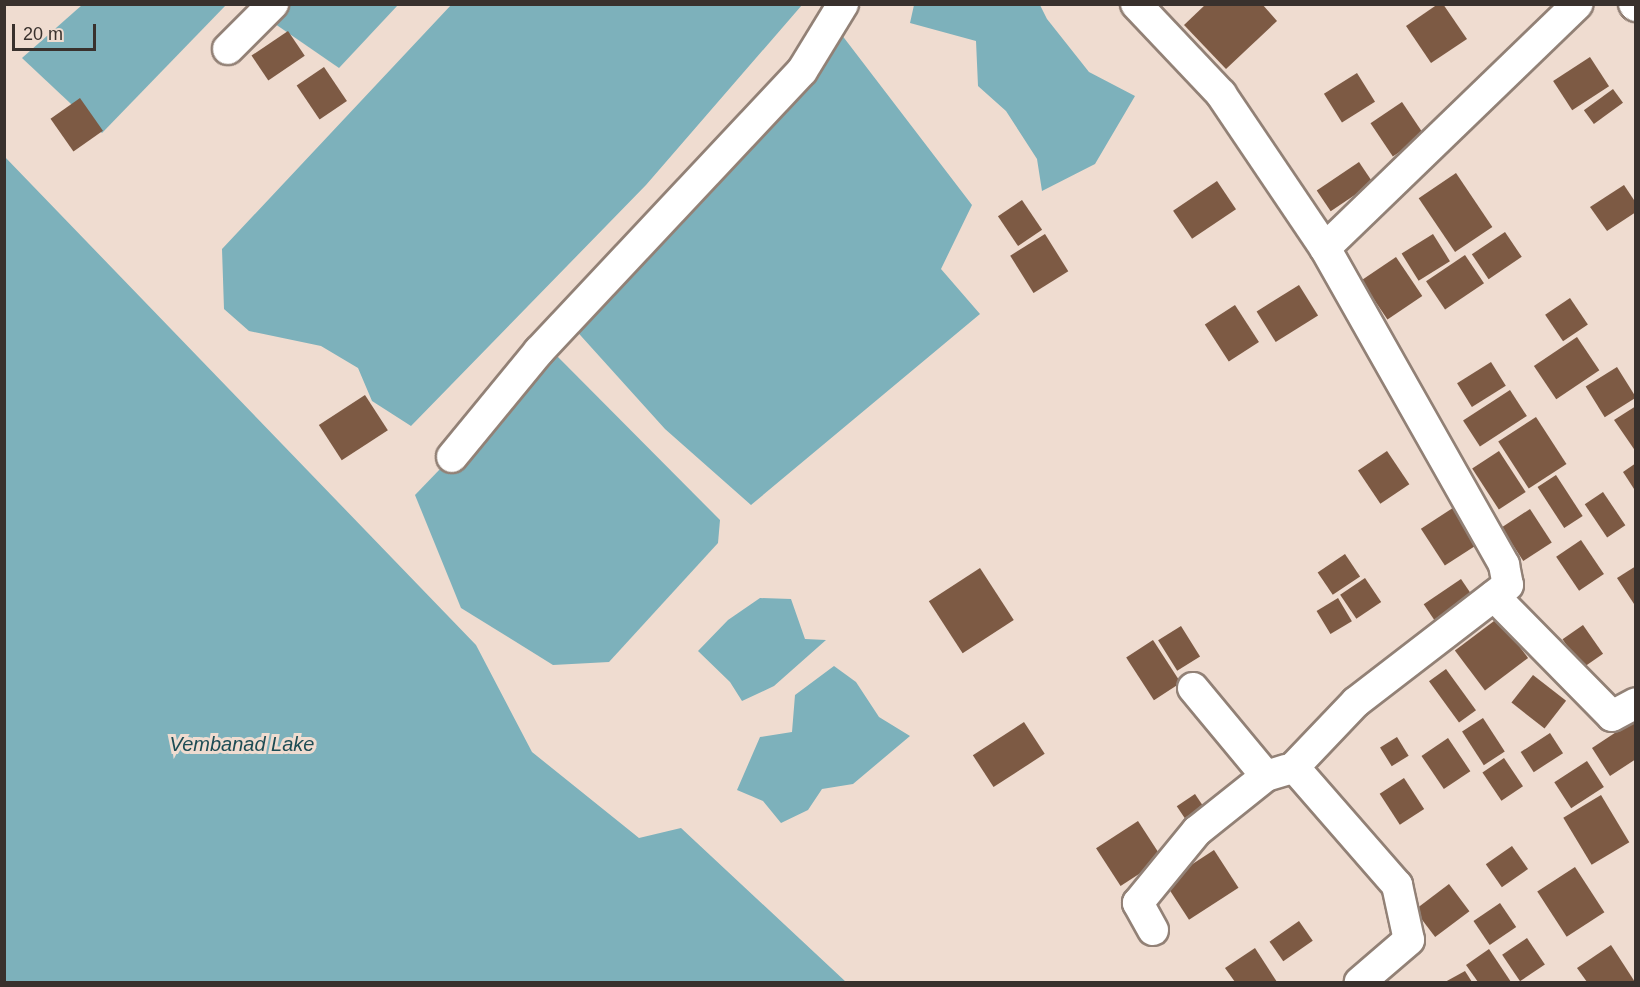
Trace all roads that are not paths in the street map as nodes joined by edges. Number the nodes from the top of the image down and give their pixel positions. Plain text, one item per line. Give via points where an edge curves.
1 (273, 4) edge
2 (843, 4) edge
3 (1136, 4) edge
4 (1578, 4) edge
5 (228, 49) dead end
6 (1325, 248) junction
7 (452, 457) dead end
8 (1494, 596) junction
9 (1193, 688) dead end
10 (1635, 703) edge
11 (1294, 767) junction
12 (1266, 776) junction
13 (1153, 930) dead end
14 (1360, 982) edge

1 - 5 street
2 - 7 street via 802,71 538,351
3 - 6 street via 1221,94
4 - 6 street
6 - 8 street via 1504,565 1508,585
8 - 10 street via 1612,716
8 - 11 street via 1356,702
9 - 12 street
11 - 12 street
11 - 14 street via 1397,885 1409,940
12 - 13 street via 1197,831 1138,903

